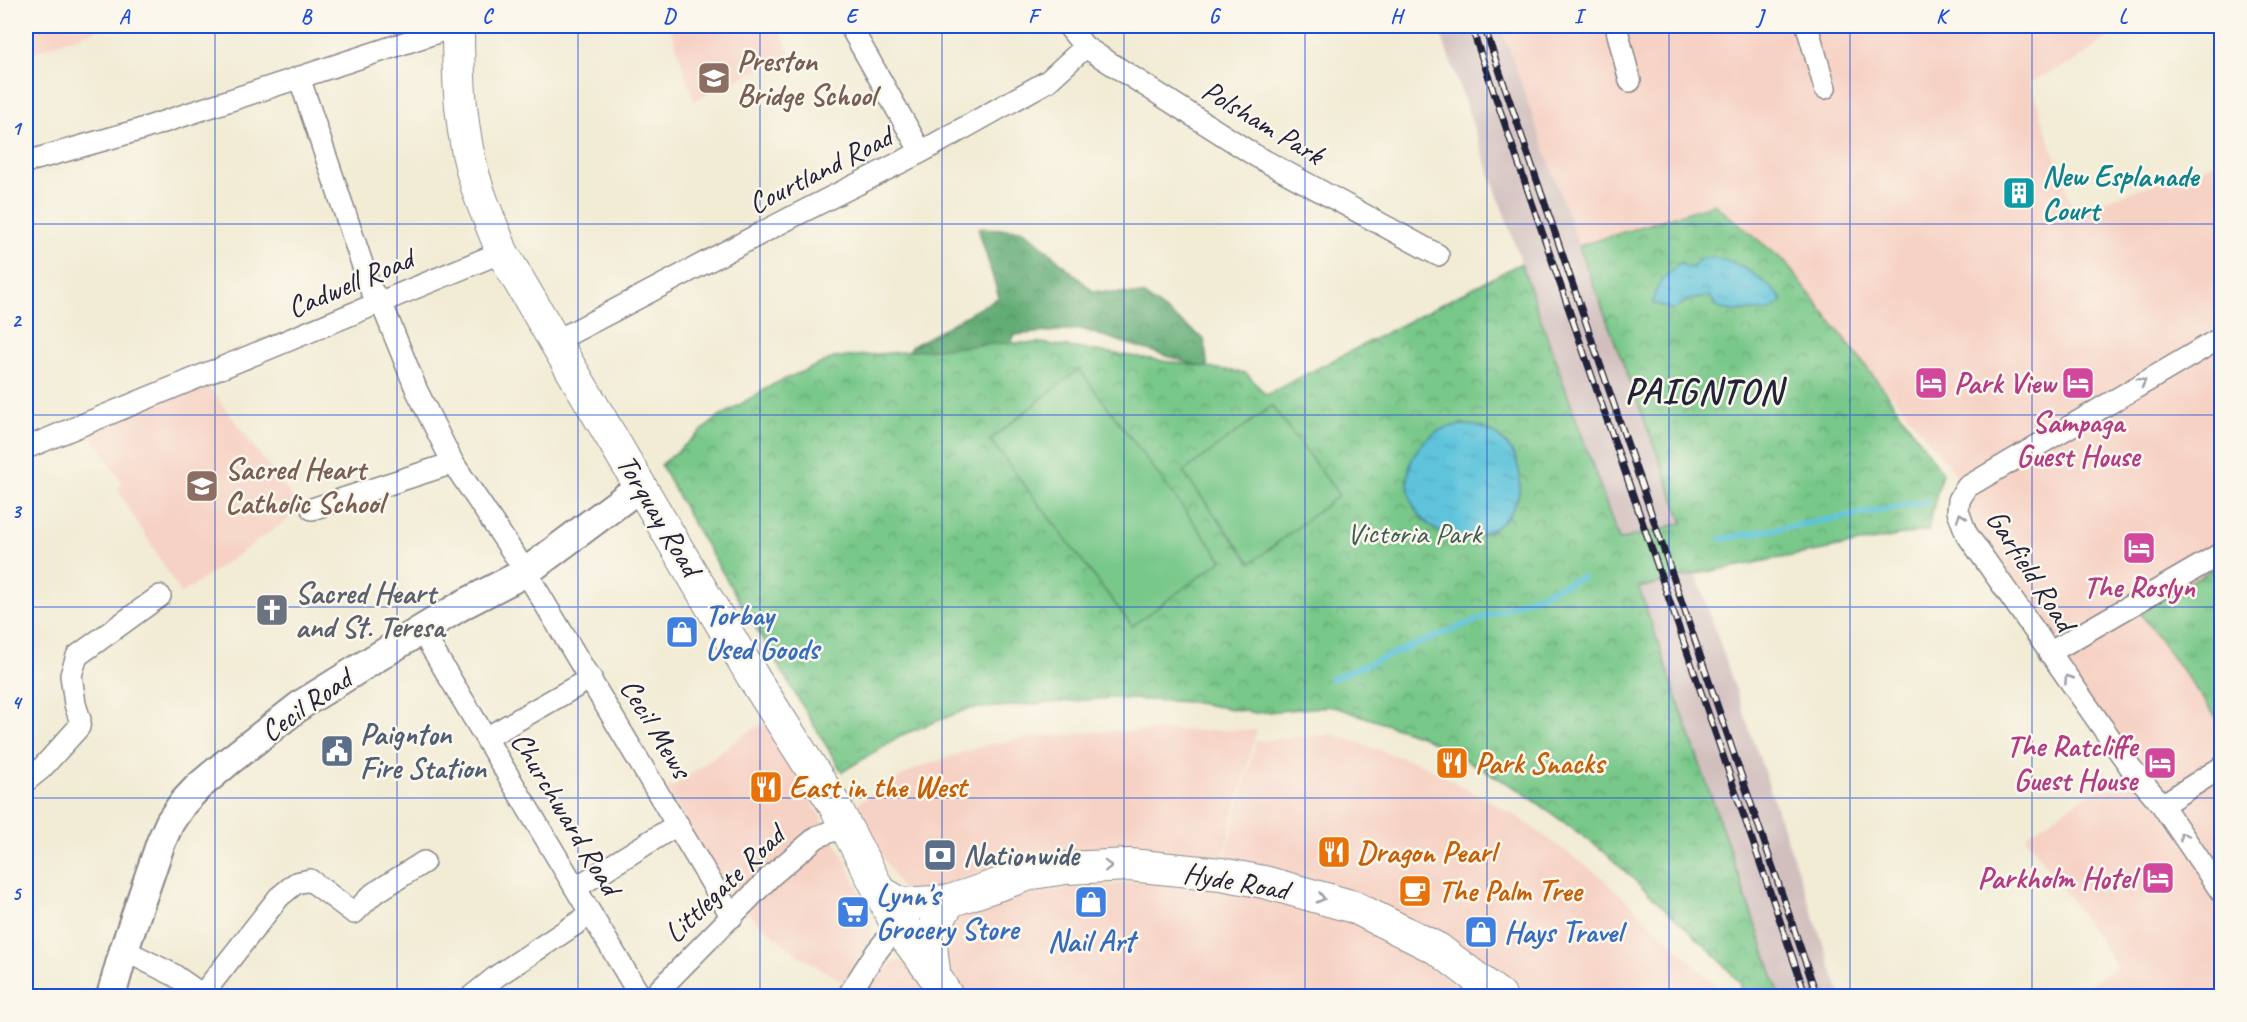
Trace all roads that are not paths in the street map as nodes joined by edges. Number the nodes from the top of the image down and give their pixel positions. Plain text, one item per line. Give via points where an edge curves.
1 (448, 26) edge
2 (458, 26) edge
3 (850, 26) edge
4 (1068, 26) edge
5 (1616, 26) edge
6 (1807, 26) edge
7 (1085, 47) junction
8 (299, 77) junction
9 (1630, 81) dead end
10 (1825, 88) dead end
11 (921, 152) junction
12 (26, 162) edge
13 (502, 252) junction
14 (1438, 255) dead end
15 (381, 302) junction
16 (564, 337) junction
17 (2222, 337) edge
18 (26, 448) edge
19 (453, 463) junction
20 (641, 486) junction
21 (312, 509) dead end
22 (2222, 553) edge
23 (526, 572) junction
24 (160, 596) dead end
25 (421, 630) junction
26 (2049, 653) junction
27 (591, 678) junction
28 (486, 738) junction
29 (2222, 768) edge
30 (26, 782) edge
31 (2162, 805) junction
32 (678, 824) junction
33 (844, 826) junction
34 (424, 862) dead end
35 (577, 887) junction
36 (879, 891) junction
37 (2222, 892) edge
38 (950, 901) junction
39 (591, 914) junction
40 (732, 917) junction
41 (898, 927) junction
42 (124, 950) junction
43 (941, 987) edge
44 (111, 996) edge
45 (203, 996) edge
46 (472, 996) edge
47 (640, 996) edge
48 (653, 996) edge
49 (848, 996) edge
50 (1500, 996) edge

1 - 8 street
2 - 13 main road, Torquay Road via 458,82 468,154
3 - 11 street
4 - 7 street, Polsham Park
5 - 9 street
6 - 10 street
7 - 11 street, Courtland Road via 1048,81
7 - 14 street, Polsham Park via 1256,156
8 - 12 street via 139,130
8 - 15 street, Cecil Mews via 371,290
11 - 16 street, Courtland Road
13 - 15 street, Cadwell Road
13 - 16 main road, Torquay Road
15 - 18 street, Cadwell Road
15 - 19 street, Cecil Mews via 417,391
16 - 20 main road, Torquay Road
26 -> 17 street, Garfield Road via 1966,533 1958,511 1959,500 1967,487
19 - 21 street
19 - 23 street, Cecil Mews
20 - 23 main road, Cecil Road
20 - 33 main road, Torquay Road
22 - 26 street
23 - 25 main road, Cecil Road
23 - 27 street, Cecil Mews
24 - 30 street via 76,656 71,675 79,727
25 - 28 street, Churchward Road
25 - 42 main road, Cecil Road via 303,704 229,760 183,803 161,842
31 -> 26 street, Garfield Road
27 - 28 street
27 - 32 street, Cecil Mews
28 - 35 street, Churchward Road
29 - 31 street
37 -> 31 street, Garfield Road
32 - 35 street
32 - 40 street, Cecil Mews
33 - 36 main road, Torquay Road
33 - 40 street, Littlegate Road via 817,837 772,874
34 - 45 street via 373,894 354,913 310,880 296,883 279,897
35 - 39 street, Churchward Road
36 - 38 main road, Hyde Road via 901,904
36 - 41 main road, Torquay Road
38 - 41 street, Hyde Road
38 - 43 main road, Torquay Road via 930,940
38 -> 50 main road, Hyde Road via 1033,873 1066,868 1130,866 1221,874 1354,907 1438,949
39 - 46 street
39 - 47 street, Churchward Road
40 - 48 street, Littlegate Road
41 - 43 main road, Torquay Road
41 - 49 street
42 - 44 main road, Cecil Road
42 - 45 street via 174,975

